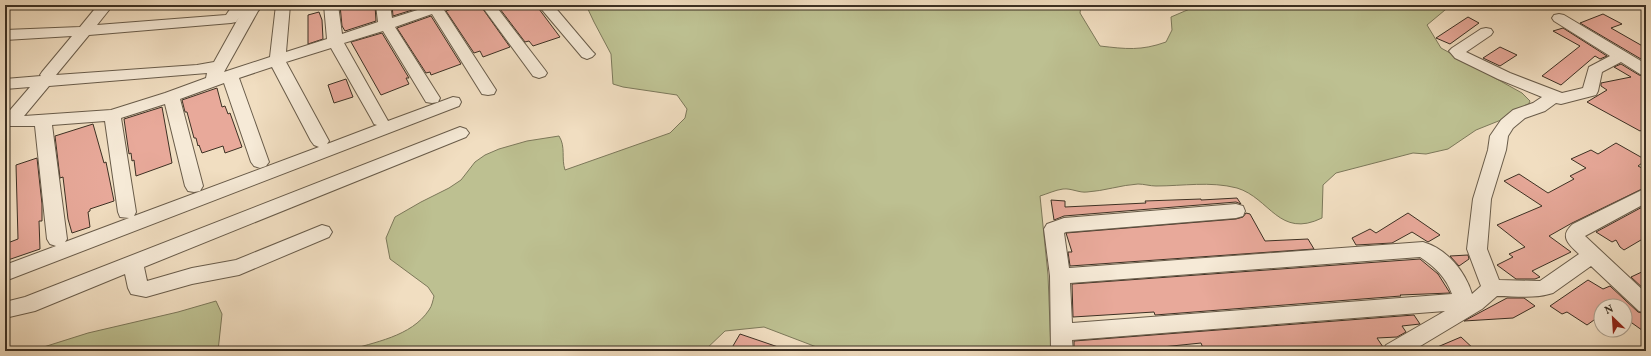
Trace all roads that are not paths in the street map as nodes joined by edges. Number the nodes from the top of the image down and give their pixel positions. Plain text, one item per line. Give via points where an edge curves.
1 (106, 5) edge
2 (240, 5) edge
3 (256, 5) edge
4 (283, 5) edge
5 (331, 5) edge
6 (383, 5) edge
7 (488, 5) edge
8 (545, 5) edge
9 (438, 6) edge
10 (1559, 18) dead end
11 (243, 24) junction
12 (386, 24) junction
13 (1486, 32) dead end
14 (82, 33) junction
15 (5, 35) edge
16 (5, 41) edge
17 (335, 41) junction
18 (587, 54) dead end
19 (1621, 56) junction
20 (277, 61) junction
21 (224, 71) junction
22 (1646, 71) edge
23 (539, 74) dead end
24 (5, 78) edge
25 (46, 78) junction
26 (5, 84) edge
27 (488, 90) dead end
28 (171, 97) junction
29 (1554, 97) junction
30 (432, 98) dead end
31 (453, 102) dead end
32 (112, 115) junction
33 (43, 120) junction
34 (380, 120) dead end
35 (6, 124) edge
36 (460, 133) dead end
37 (320, 141) dead end
38 (260, 162) dead end
39 (194, 186) dead end
40 (1646, 195) edge
41 (1236, 211) dead end
42 (127, 212) dead end
43 (322, 232) dead end
44 (57, 239) dead end
45 (1592, 255) junction
46 (133, 263) junction
47 (5, 273) edge
48 (1060, 276) junction
49 (1492, 288) junction
50 (1470, 302) junction
51 (1646, 305) edge
52 (5, 310) edge
53 (1062, 342) edge
54 (1394, 351) edge

1 - 14 street
2 - 14 street via 231,19
3 - 11 street
4 - 20 street
5 - 17 street
6 - 12 street
7 - 23 street
8 - 18 street
9 - 12 street
9 - 27 street
10 - 19 street
11 - 14 street
11 - 21 street
12 - 17 street
12 - 30 street
13 - 29 street via 1457,51 1460,55
14 - 15 street
14 - 16 street
14 - 25 street
17 - 20 street
17 - 34 street
19 - 22 street
19 - 29 street via 1596,70 1590,91 1566,99
20 - 21 street
20 - 37 street
21 - 25 street via 197,70
21 - 28 street via 210,82
21 - 38 street
24 - 25 street
25 - 26 street
25 - 35 street
28 - 32 street
28 - 39 street
29 - 49 street via 1539,107 1519,114 1507,124 1499,136 1482,199 1477,249
31 - 47 street
32 - 33 street
32 - 42 street
33 - 35 street
33 - 44 street
36 - 46 street
40 - 45 street via 1580,228 1575,233 1575,238
41 - 48 street via 1057,227 1054,229
43 - 46 street via 239,267 192,276 146,289 138,288
45 - 49 street via 1546,287
45 - 51 street
46 - 52 street via 28,305
48 - 50 street via 1423,249 1452,272 1462,293
48 - 53 street
49 - 50 street via 1486,295
50 - 53 street
50 - 54 street

